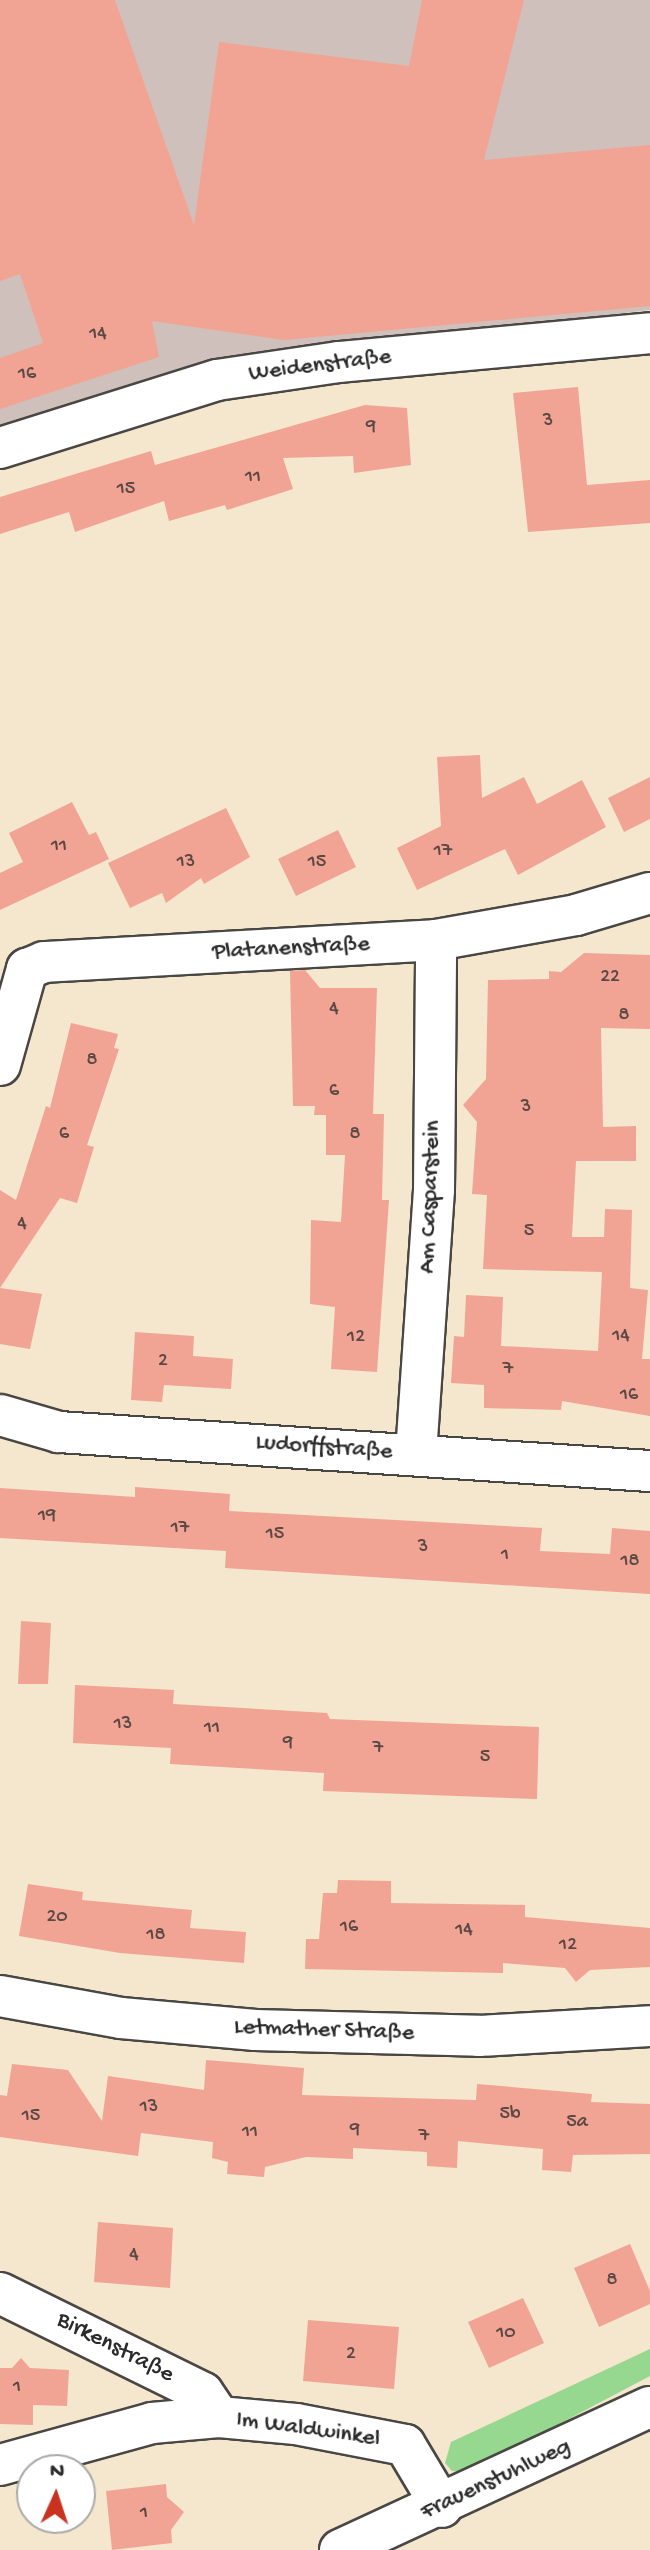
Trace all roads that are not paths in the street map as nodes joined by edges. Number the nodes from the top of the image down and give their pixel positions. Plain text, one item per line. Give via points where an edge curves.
1 (650, 333) edge
2 (0, 448) edge
3 (650, 893) edge
4 (436, 940) junction
5 (0, 1065) edge
6 (0, 1415) edge
7 (416, 1454) junction
8 (650, 1471) edge
9 (0, 1996) edge
10 (650, 2026) edge
11 (0, 2293) edge
12 (650, 2407) edge
13 (219, 2417) junction
14 (0, 2465) edge
15 (442, 2507) junction
16 (340, 2550) edge

1 - 2 street, Weidenstraße via 242,375
3 - 4 street, Platanenstraße via 562,918
4 - 5 street, Platanenstraße via 44,962 27,969
4 - 7 street, Am Casparstein via 434,1190
6 - 7 street, Ludorffstraße via 59,1432
7 - 8 street, Ludorffstraße
9 - 10 street, Letmather Straße via 121,2018 255,2030 479,2036
11 - 13 street, Birkenstraße via 192,2386
12 - 15 street, Frauenstuhlweg
13 - 14 street, Im Waldwinkel via 152,2423
13 - 15 street, Im Waldwinkel via 296,2424 405,2445
15 - 16 street, Frauenstuhlweg

